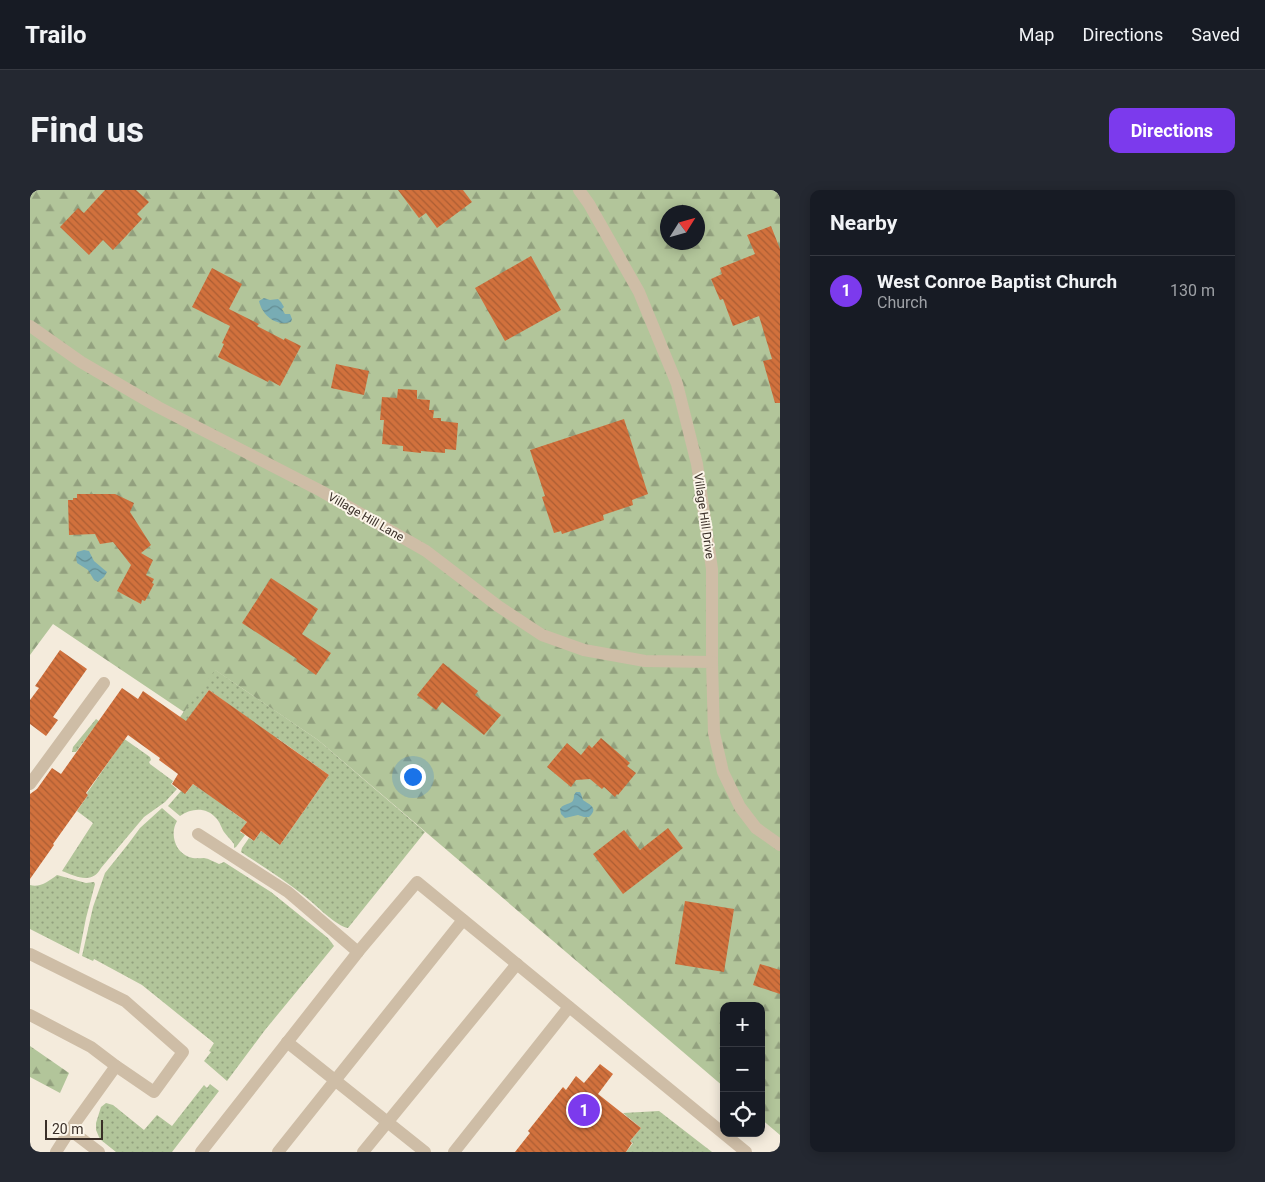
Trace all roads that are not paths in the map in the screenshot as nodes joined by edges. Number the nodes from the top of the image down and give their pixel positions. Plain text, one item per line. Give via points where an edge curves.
1 (579, 190) edge
2 (30, 326) edge
3 (712, 662) junction
4 (104, 683) dead end
5 (30, 784) edge
6 (198, 834) dead end
7 (780, 845) edge
8 (463, 920) junction
9 (358, 952) junction
10 (30, 954) edge
11 (517, 964) junction
12 (569, 1007) junction
13 (30, 1015) edge
14 (287, 1042) junction
15 (116, 1066) junction
16 (334, 1081) junction
17 (387, 1122) junction
18 (70, 1130) junction
19 (56, 1152) edge
20 (99, 1152) edge
21 (201, 1152) edge
22 (278, 1152) edge
23 (364, 1152) edge
24 (425, 1152) edge
25 (454, 1152) edge
26 (746, 1152) edge

1 - 3 street, Village Hill Drive via 639,292 677,384 697,464 712,569
2 - 3 street, Village Hill Lane via 81,362 158,407 321,491 426,551 542,635 584,650 646,661
3 - 7 street, Village Hill Drive via 714,733 723,772 740,807 756,828
4 - 5 street
6 - 9 street via 288,892
8 - 9 street via 417,882
8 - 11 street
8 - 16 street
9 - 14 street
10 - 15 street via 125,1001 183,1052 154,1092
11 - 12 street
11 - 17 street
12 - 25 street
12 - 26 street
13 - 15 street via 91,1047
14 - 16 street
14 - 21 street
15 - 18 street
16 - 17 street
16 - 22 street
17 - 23 street
17 - 24 street
18 - 19 street
18 - 20 street

